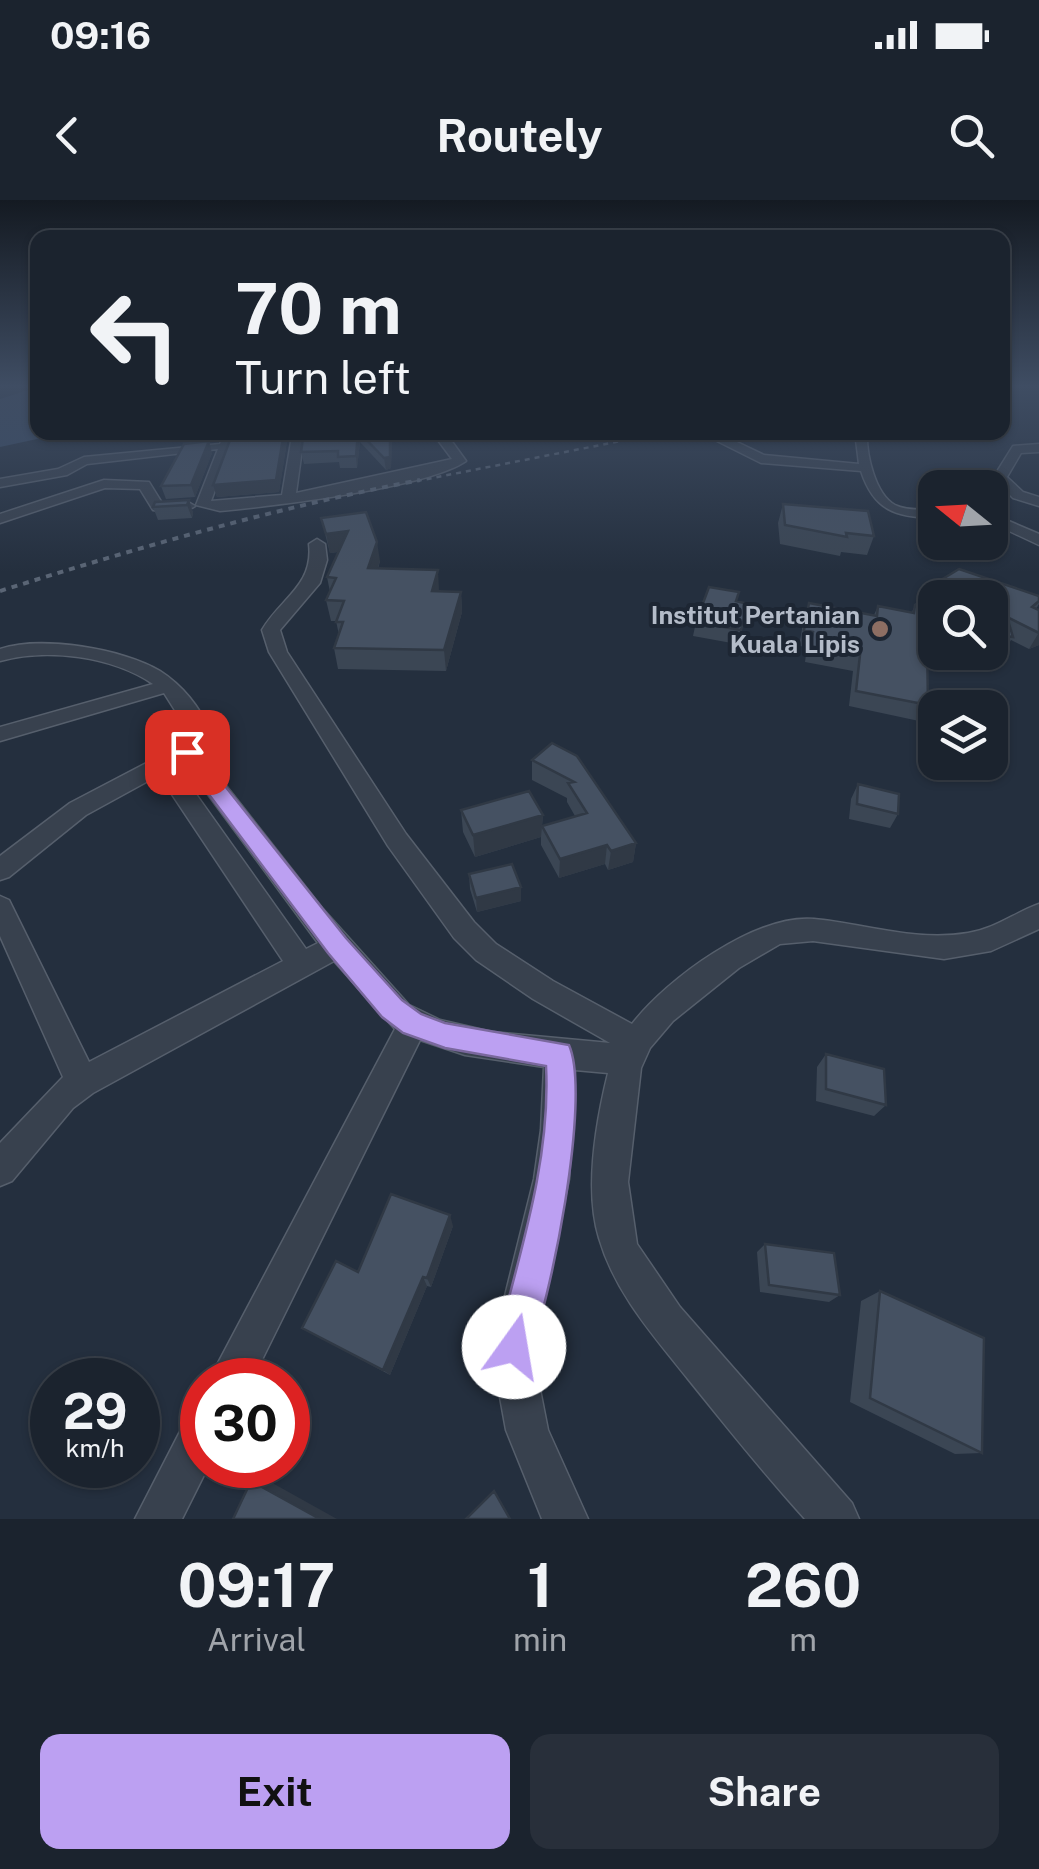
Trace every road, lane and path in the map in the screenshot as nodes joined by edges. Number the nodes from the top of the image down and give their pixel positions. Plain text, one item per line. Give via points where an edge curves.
1 (194, 449) edge
2 (224, 449) edge
3 (296, 449) edge
4 (451, 449) edge
5 (739, 449) edge
6 (863, 449) edge
7 (1027, 449) edge
8 (866, 468) junction
9 (0, 482) edge
10 (289, 497) junction
11 (1039, 502) edge
12 (203, 505) junction
13 (918, 513) edge
14 (0, 519) edge
15 (1008, 524) edge
16 (1037, 533) edge
17 (317, 544) dead end
18 (0, 655) edge
19 (167, 686) junction
20 (0, 734) edge
21 (174, 757) junction
22 (1, 868) edge
23 (0, 907) edge
24 (1039, 915) edge
25 (337, 946) junction
26 (301, 964) junction
27 (412, 1024) junction
28 (630, 1050) junction
29 (559, 1055) junction
30 (82, 1082) junction
31 (0, 1169) edge
32 (241, 1358) edge
33 (180, 1476) edge
34 (158, 1519) edge
35 (565, 1519) edge
36 (836, 1519) edge

1 - 9 street via 84,461 62,472
2 - 12 street
3 - 10 street
4 - 10 street via 460,461
5 - 8 street via 761,459
6 - 8 street
7 - 11 street via 1017,449 1000,478 1018,495
8 - 13 street via 884,506
10 - 12 street
12 - 14 street via 158,506 144,485 114,482
15 - 16 street
17 - 28 street via 318,573 271,630 278,652 397,840 464,930
18 - 19 street via 16,649 82,653 149,672
19 - 20 street
19 - 21 street via 199,731
21 - 22 street via 78,809
21 - 25 street
21 - 26 street
23 - 30 street
24 - 28 street via 1002,936 960,948 809,929 780,932 712,972 649,1022
25 - 26 street
25 - 27 street
26 - 30 street
27 - 29 street
27 - 32 street
28 - 29 street
28 - 36 street via 619,1089 610,1185 616,1237 669,1324
29 - 35 street via 554,1179 514,1347 514,1376 538,1463
30 - 31 street
33 - 34 street

